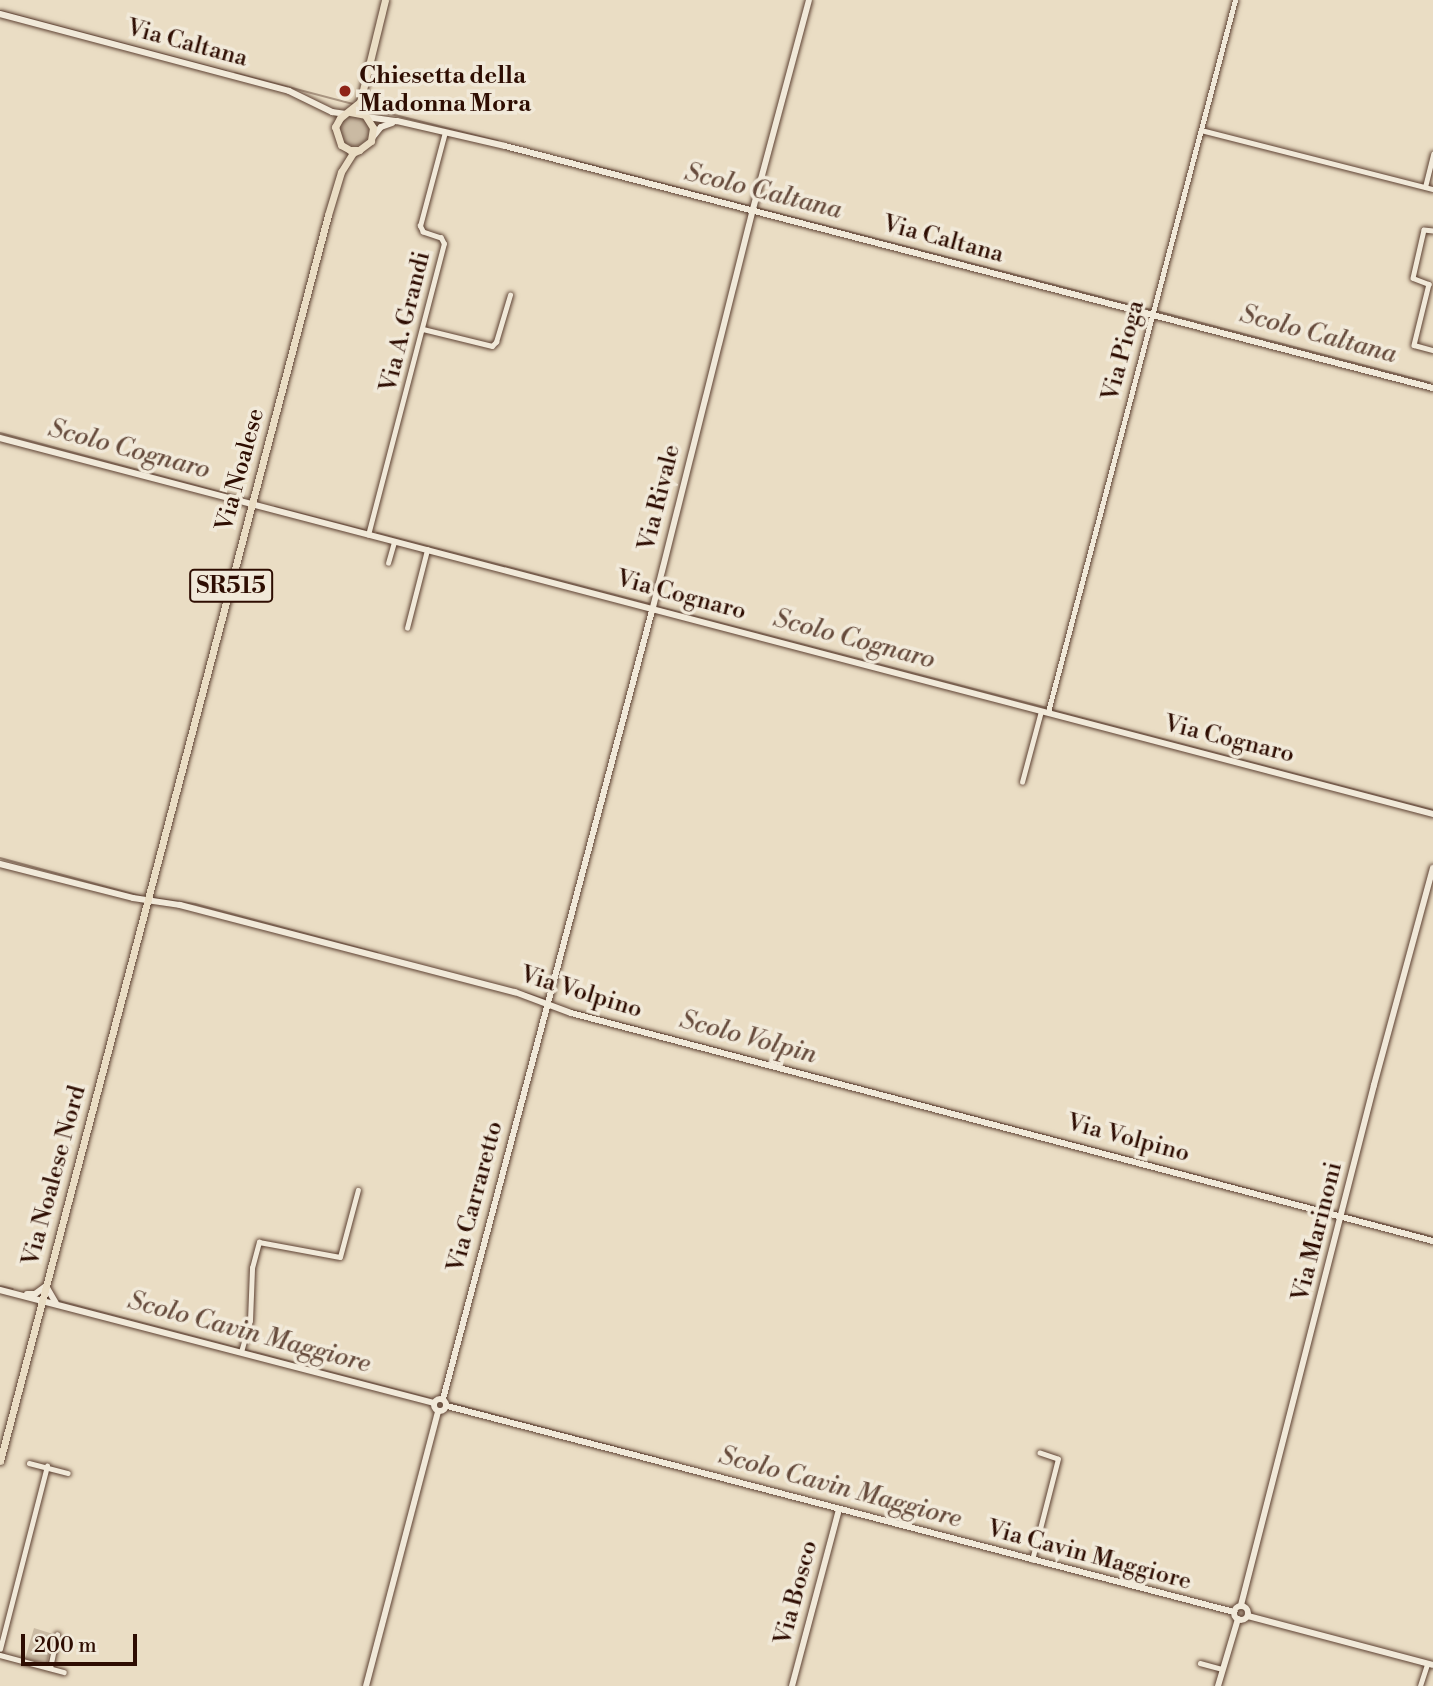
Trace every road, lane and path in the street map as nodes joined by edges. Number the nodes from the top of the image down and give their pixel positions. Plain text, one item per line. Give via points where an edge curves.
1 (384, 0) edge
2 (809, 0) edge
3 (1235, 0) edge
4 (0, 14) edge
5 (363, 87) junction
6 (321, 107) junction
7 (348, 113) junction
8 (367, 117) junction
9 (401, 122) junction
10 (335, 127) junction
11 (1201, 130) junction
12 (445, 131) junction
13 (372, 138) junction
14 (338, 142) junction
15 (359, 150) junction
16 (1433, 154) edge
17 (341, 172) junction
18 (1426, 185) junction
19 (1433, 187) edge
20 (753, 208) junction
21 (1433, 231) edge
22 (510, 295) dead end
23 (1152, 314) junction
24 (423, 328) junction
25 (1433, 350) edge
26 (1433, 388) edge
27 (0, 438) edge
28 (252, 505) junction
29 (368, 535) junction
30 (394, 542) junction
31 (427, 551) junction
32 (388, 564) dead end
33 (652, 609) junction
34 (407, 628) dead end
35 (1045, 711) junction
36 (1022, 782) dead end
37 (1433, 814) edge
38 (0, 863) edge
39 (1433, 868) edge
40 (148, 901) junction
41 (547, 1002) junction
42 (358, 1189) dead end
43 (1342, 1217) junction
44 (1433, 1241) edge
45 (46, 1286) junction
46 (0, 1290) edge
47 (22, 1294) junction
48 (35, 1294) junction
49 (43, 1300) junction
50 (52, 1300) junction
51 (60, 1305) junction
52 (242, 1349) junction
53 (434, 1403) junction
54 (445, 1403) junction
55 (438, 1411) junction
56 (1040, 1453) dead end
57 (0, 1461) edge
58 (29, 1463) dead end
59 (47, 1466) junction
60 (68, 1473) dead end
61 (839, 1509) junction
62 (1032, 1558) junction
63 (1241, 1605) junction
64 (1236, 1616) junction
65 (1248, 1616) junction
66 (57, 1634) dead end
67 (0, 1649) edge
68 (0, 1655) edge
69 (1200, 1663) dead end
70 (1430, 1664) edge
71 (50, 1668) junction
72 (1222, 1669) junction
73 (64, 1672) dead end
74 (366, 1686) edge
75 (792, 1686) edge
76 (1218, 1686) edge
77 (1421, 1686) edge

1 - 5 main road
2 - 20 street, Via Rivale
3 - 11 street, Via Pioga
4 - 6 street, Via Caltana via 289,91
5 - 7 main road via 359,102
5 - 8 main road
6 - 7 street, Via Caltana
6 - 10 street, Via Caltana via 332,116
7 - 8 main road
7 - 10 main road
8 - 9 street, Via Caltana
8 - 13 main road
9 - 12 street, Via Caltana
9 - 13 street via 381,127
10 - 14 main road, Via Noalese / SR515
11 - 18 street
11 - 23 street, Via Pioga
12 - 20 street, Via Caltana
12 - 24 street, Via A. Grandi via 420,226 444,241
13 - 15 main road, Via Noalese / SR515
14 - 15 main road
14 - 17 main road, Via Noalese / SR515
15 - 17 main road, Via Noalese / SR515
16 - 18 street
17 - 28 main road, Via Noalese / SR515
18 - 19 street
20 - 23 street, Via Caltana
20 - 33 street, Via Rivale
21 - 25 street via 1424,230 1413,278 1429,284 1414,345
22 - 24 street via 492,346
23 - 26 street, Via Caltana
23 - 35 street, Via Pioga
24 - 29 street, Via A. Grandi
27 - 28 street, Via Cognaro
28 - 29 street, Via Cognaro
28 - 40 main road, Via Noalese / SR515
29 - 30 street, Via Cognaro
30 - 31 street, Via Cognaro
30 - 32 street
31 - 33 street, Via Cognaro
31 - 34 street
33 - 35 street, Via Cognaro
33 - 41 street, Via Rivale
35 - 36 street, Via Pioga
35 - 37 street, Via Cognaro
38 - 40 street, Via Volpino
39 - 43 street, Via Marinoni
40 - 41 street, Via Volpino via 208,912
40 - 45 main road, Via Noalese Nord
41 - 43 street, Via Volpino
41 - 54 street, Via Carraretto
42 - 52 street via 340,1257 259,1242 250,1321
43 - 44 street, Via Volpino
43 - 63 street, Via Marinoni
45 - 48 street
45 - 49 main road, Via Noalese Nord
45 - 50 street
46 - 47 street
47 - 48 street
47 - 49 street
48 - 49 street
49 - 50 street
49 - 51 street
49 - 57 main road, Via Noalese Nord
50 - 51 street
51 - 52 street
52 - 53 street
53 - 54 street
53 - 55 street
54 - 55 street
54 - 61 street, Via Cavin Maggiore
55 - 74 street
56 - 62 street via 1058,1459
58 - 59 street
59 - 60 street
59 - 67 street
61 - 62 street, Via Cavin Maggiore
61 - 75 street, Via Bosco
62 - 64 street, Via Cavin Maggiore
63 - 64 street
63 - 65 street via 1248,1609
64 - 65 street
64 - 72 street
65 - 70 street
66 - 71 street
68 - 71 street
69 - 72 street
70 - 77 street
71 - 73 street
72 - 76 street

